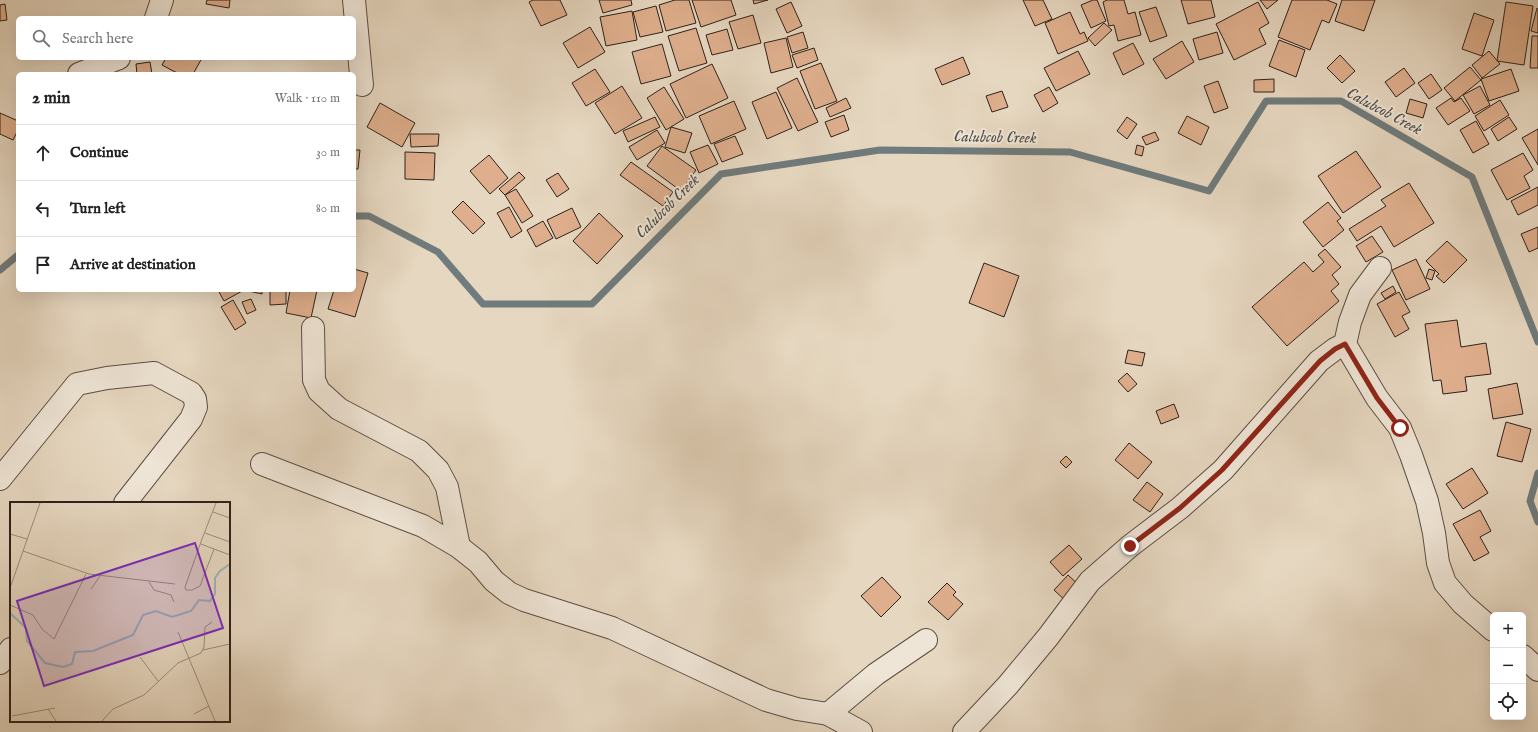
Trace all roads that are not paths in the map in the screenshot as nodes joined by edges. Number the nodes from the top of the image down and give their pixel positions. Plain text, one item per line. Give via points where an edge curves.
1 (162, 0) edge
2 (354, 0) edge
3 (157, 16) edge
4 (356, 16) edge
5 (356, 21) edge
6 (114, 60) edge
7 (84, 72) edge
8 (362, 85) dead end
9 (1380, 268) dead end
10 (313, 328) dead end
11 (1345, 344) junction
12 (262, 464) dead end
13 (0, 479) edge
14 (126, 502) edge
15 (459, 547) junction
16 (1490, 627) edge
17 (926, 640) dead end
18 (10, 650) edge
19 (1526, 659) edge
20 (0, 663) edge
21 (1538, 670) edge
22 (828, 714) junction
23 (861, 732) edge
24 (964, 732) edge

1 - 3 street
2 - 4 street
5 - 8 street
6 - 7 street
9 - 11 street via 1360,295
10 - 15 street via 314,380 319,391 339,409 418,451 438,470 447,487
11 - 16 street via 1377,398 1400,428 1411,454 1427,501 1438,563 1445,583 1463,604
11 - 24 street via 1320,361 1222,470 1180,508 1090,581 1008,686
12 - 15 street via 423,526
13 - 14 street via 77,384 154,373 191,393 196,406 191,419
15 - 22 street via 478,562 494,581 509,593 524,600 612,628 766,700
17 - 22 street via 876,674
18 - 20 street
19 - 21 street
22 - 23 street

